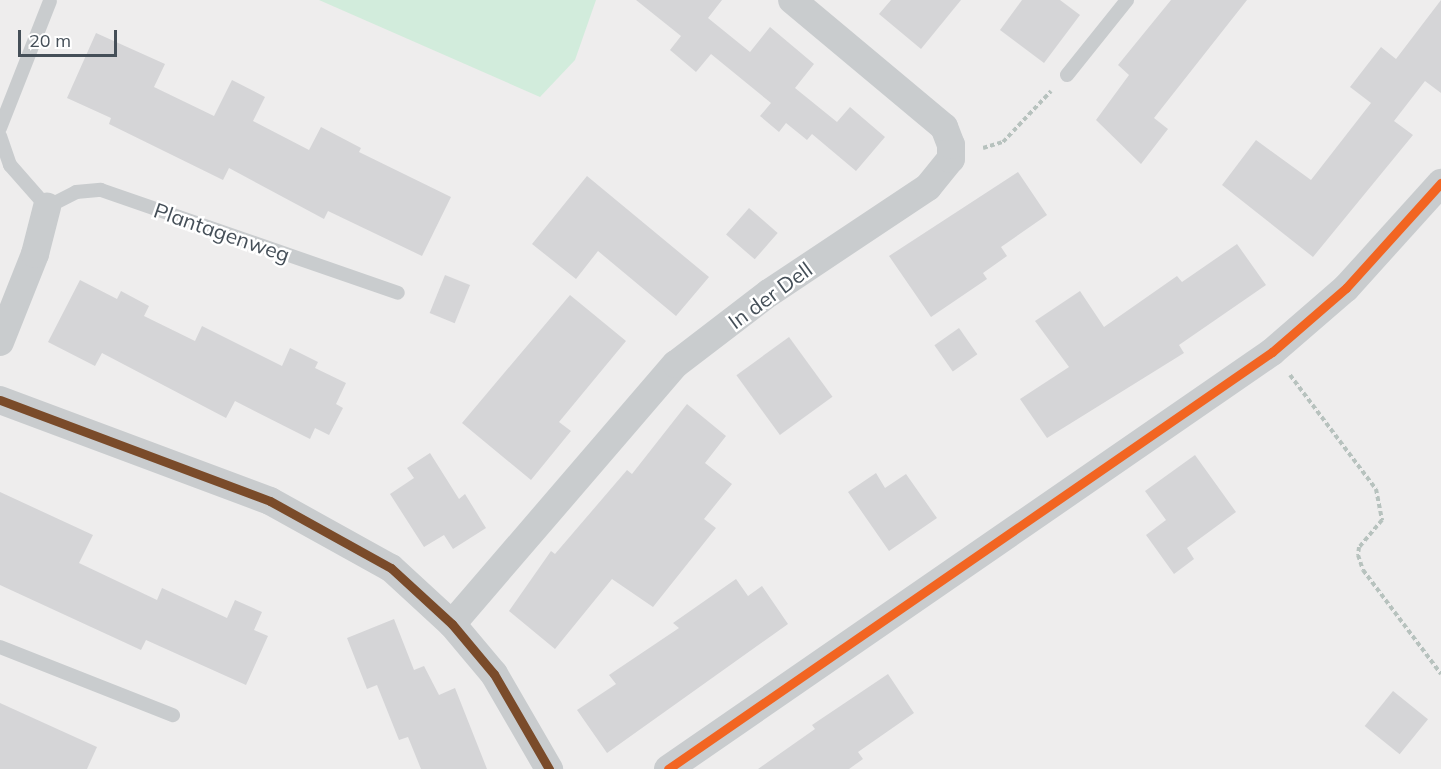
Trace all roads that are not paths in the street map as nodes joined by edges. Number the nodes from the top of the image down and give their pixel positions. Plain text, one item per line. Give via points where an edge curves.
1 (792, 0) edge
2 (1127, 0) edge
3 (50, 1) edge
4 (1067, 75) road end
5 (0, 128) edge
6 (0, 136) edge
7 (1441, 183) edge
8 (47, 207) junction
9 (398, 293) dead end
10 (0, 342) edge
11 (0, 400) edge
12 (452, 624) junction
13 (0, 647) edge
14 (173, 715) dead end
15 (549, 769) edge
16 (668, 769) edge

1 - 12 street, In der Dell via 944,127 951,159 928,187 770,293 676,364
2 - 4 lane
3 - 5 lane
6 - 8 lane via 10,165
7 - 16 street via 1346,288 1272,352
8 - 9 lane, Plantagenweg via 76,192 101,190
8 - 10 street via 35,254
11 - 12 street via 270,501 391,568
12 - 15 street via 494,674
13 - 14 lane

